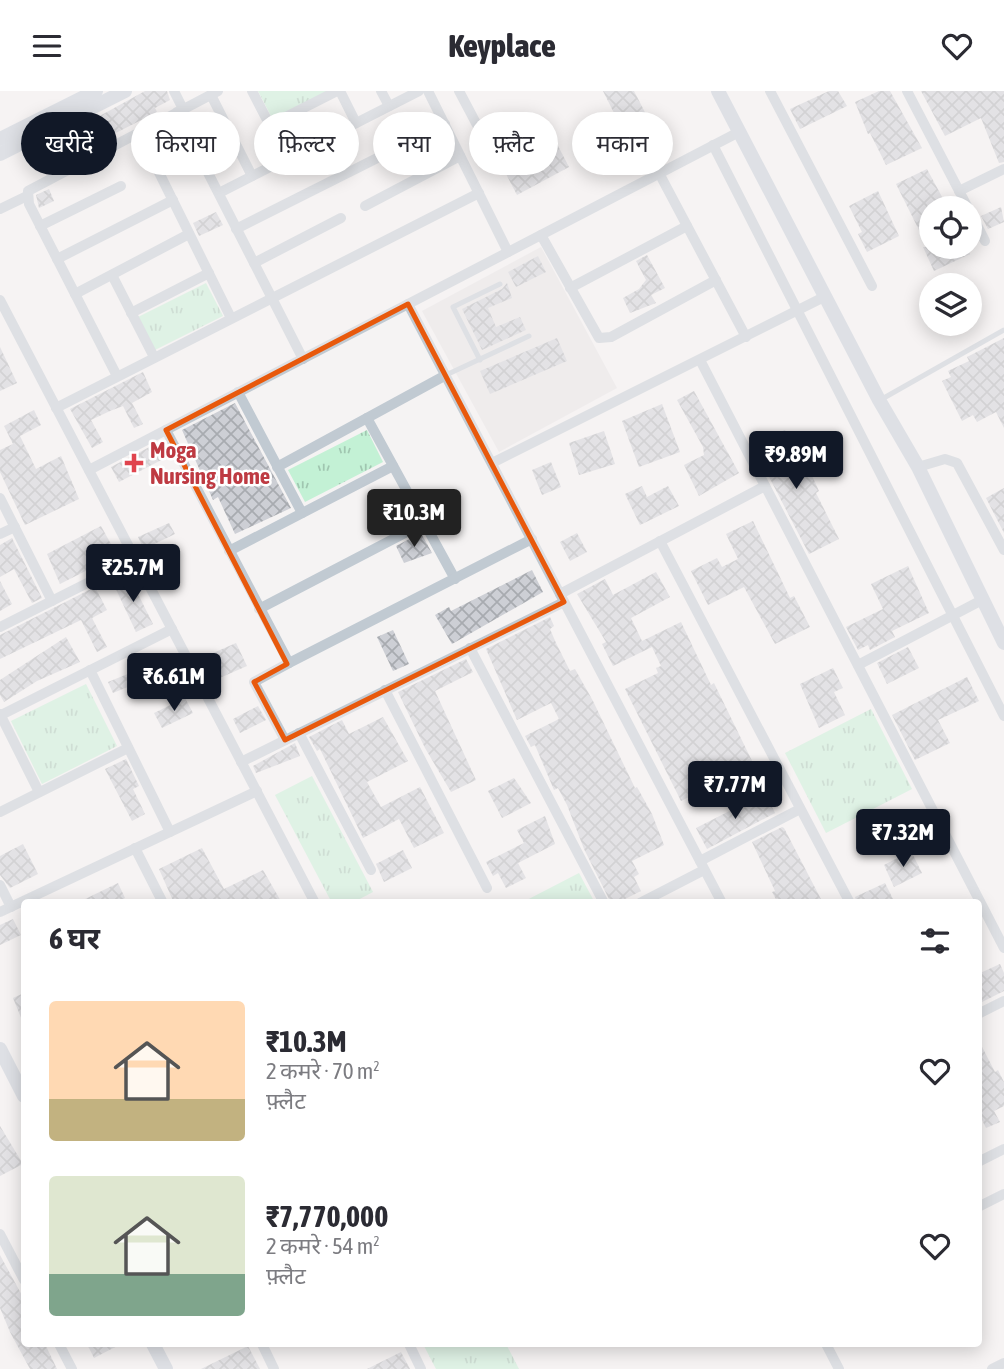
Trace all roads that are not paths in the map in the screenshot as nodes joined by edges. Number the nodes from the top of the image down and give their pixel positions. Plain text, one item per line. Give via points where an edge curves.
1 (96, 91) edge
2 (125, 91) edge
3 (174, 91) edge
4 (252, 91) edge
5 (338, 91) edge
6 (382, 91) edge
7 (419, 91) edge
8 (428, 91) edge
9 (459, 91) edge
10 (718, 91) edge
11 (770, 91) edge
12 (907, 91) edge
13 (214, 93) edge
14 (389, 106) junction
15 (180, 110) junction
16 (176, 112) edge
17 (263, 112) edge
18 (296, 112) edge
19 (350, 112) edge
20 (438, 112) edge
21 (470, 112) edge
22 (359, 121) edge
23 (739, 132) junction
24 (131, 136) edge
25 (0, 139) edge
26 (713, 145) junction
27 (455, 146) edge
28 (0, 153) edge
29 (460, 156) junction
30 (373, 160) edge
31 (673, 166) edge
32 (1004, 169) edge
33 (160, 175) edge
34 (655, 175) edge
35 (660, 175) edge
36 (252, 176) joint
37 (121, 186) dead end
38 (959, 191) junction
39 (219, 193) junction
40 (479, 193) junction
41 (27, 196) junction
42 (962, 196) edge
43 (173, 200) junction
44 (365, 205) dead end
45 (0, 209) edge
46 (341, 218) dead end
47 (40, 226) junction
48 (687, 226) junction
49 (236, 229) junction
50 (189, 234) junction
51 (541, 235) junction
52 (982, 235) edge
53 (985, 241) dead end
54 (508, 252) junction
55 (57, 259) junction
56 (254, 263) junction
57 (209, 273) junction
58 (111, 275) junction
59 (716, 280) junction
60 (500, 284) dead end
61 (872, 286) dead end
62 (570, 288) junction
63 (75, 294) junction
64 (824, 297) junction
65 (272, 298) junction
66 (408, 304) junction
67 (2, 307) edge
68 (799, 310) junction
69 (131, 313) junction
70 (231, 318) junction
71 (1004, 330) edge
72 (528, 336) dead end
73 (746, 337) junction
74 (154, 357) junction
75 (303, 359) junction
76 (480, 360) junction
77 (700, 360) junction
78 (446, 375) junction
79 (117, 376) junction
80 (238, 392) junction
81 (879, 400) junction
82 (56, 408) junction
83 (367, 418) junction
84 (166, 430) junction
85 (492, 463) junction
86 (393, 466) junction
87 (278, 467) junction
88 (918, 467) junction
89 (89, 470) junction
90 (765, 486) junction
91 (0, 498) edge
92 (302, 513) junction
93 (424, 523) junction
94 (15, 527) junction
95 (0, 534) edge
96 (532, 540) junction
97 (660, 541) junction
98 (1004, 550) edge
99 (229, 551) junction
100 (135, 559) junction
101 (455, 579) junction
102 (562, 598) junction
103 (982, 600) junction
104 (52, 601) junction
105 (259, 610) junction
106 (951, 615) junction
107 (0, 627) edge
108 (172, 629) junction
109 (1004, 643) edge
110 (470, 648) junction
111 (289, 663) junction
112 (858, 665) junction
113 (90, 670) junction
114 (385, 690) junction
115 (0, 715) edge
116 (1004, 716) edge
117 (299, 733) junction
118 (285, 740) junction
119 (128, 748) junction
120 (241, 762) junction
121 (257, 791) junction
122 (39, 792) junction
123 (800, 809) junction
124 (0, 812) edge
125 (170, 832) junction
126 (135, 848) junction
127 (702, 865) junction
128 (371, 870) dead end
129 (0, 885) edge
130 (487, 888) dead end
131 (30, 899) edge
132 (161, 899) edge
133 (313, 899) edge
134 (602, 899) edge
135 (647, 899) edge
136 (720, 899) edge
137 (848, 899) edge
138 (979, 899) edge
139 (21, 903) edge
140 (982, 905) edge
141 (11, 907) junction
142 (0, 912) edge
143 (1004, 948) edge
144 (1004, 1001) edge
145 (982, 1012) edge
146 (0, 1049) edge
147 (21, 1090) edge
148 (1004, 1149) edge
149 (982, 1160) edge
150 (1004, 1194) edge
151 (982, 1205) edge
152 (0, 1234) edge
153 (21, 1274) edge
154 (61, 1347) edge
155 (155, 1347) edge
156 (263, 1347) edge
157 (411, 1347) edge
158 (828, 1347) edge
159 (1004, 1363) edge
160 (72, 1369) edge
161 (166, 1369) edge
162 (274, 1369) edge
163 (422, 1369) edge
164 (839, 1369) edge
165 (992, 1369) edge

1 - 25 street
2 - 28 street
3 - 15 street
4 - 17 street
5 - 18 street
5 - 19 street
6 - 14 street
7 - 14 street
8 - 20 street
9 - 21 street
10 - 23 street
11 - 61 street
12 - 38 street
13 - 15 street
13 - 36 street
14 - 22 street
15 - 16 street
15 - 39 street
23 - 26 street
23 - 64 street
24 - 41 street via 34,186
26 - 31 street
26 - 68 street
27 - 29 street
29 - 40 street
29 - 44 street
30 - 49 street
32 - 38 street
33 - 43 street
34 - 51 street
35 - 48 street
36 - 39 street
37 - 47 street
38 - 42 street
39 - 49 street
40 - 54 street
40 - 65 street
41 - 45 street
41 - 47 street
43 - 50 street
43 - 55 street
46 - 56 street
47 - 55 street
48 - 59 street
48 - 62 street
49 - 56 street
50 - 57 street
50 - 58 street
51 - 54 street
51 - 62 street
52 - 53 street
54 - 66 street
55 - 63 street
56 - 65 street
57 - 69 street
57 - 70 street
58 - 63 street
58 - 69 street
59 - 62 street via 604,338 596,335
59 - 73 street
60 - 76 lane via 453,307
63 - 79 street
64 - 68 street
64 - 81 street
65 - 70 street
65 - 75 street
66 - 75 street
66 - 78 street
67 - 82 street
68 - 73 street
68 - 106 street
69 - 74 street
70 - 74 street
71 - 81 lane
72 - 76 lane
73 - 77 street
74 - 79 street
75 - 80 street
76 - 78 lane
77 - 85 street
77 - 90 street
78 - 83 street
78 - 85 street
79 - 82 street
80 - 84 street
80 - 87 street
81 - 88 street
82 - 89 street
83 - 86 street
83 - 87 street
84 - 89 street
84 - 99 street
85 - 96 street
86 - 92 street
86 - 93 street
87 - 92 street
88 - 98 street via 945,459 957,463
88 - 103 street
89 - 100 street
90 - 97 street
90 - 112 street
91 - 94 street
92 - 99 street
93 - 101 street
93 - 105 street
94 - 95 street
94 - 104 street
96 - 101 street
96 - 102 street
97 - 102 street
97 - 123 street
99 - 105 street
100 - 104 street
100 - 108 street
101 - 111 street
102 - 110 street
102 - 127 street
103 - 106 street
103 - 109 street
104 - 107 street
105 - 111 street
106 - 112 street
106 - 116 street
108 - 113 street
108 - 120 street
110 - 114 street
110 - 134 street
111 - 118 street via 254,682
112 - 138 street
113 - 115 street
113 - 119 street
114 - 117 street
114 - 130 street
115 - 122 street
117 - 118 street
117 - 128 street
118 - 120 street
119 - 122 street
119 - 125 street
120 - 121 street
121 - 125 street
121 - 133 street
122 - 124 street
123 - 127 street
123 - 137 street
125 - 126 street
126 - 131 street
126 - 132 street
127 - 135 street
127 - 136 street
129 - 141 street
139 - 141 street
140 - 143 street
141 - 142 street
144 - 145 street
146 - 147 street
148 - 149 street
150 - 151 street
152 - 153 street
154 - 160 street
155 - 161 street
156 - 162 street
157 - 163 street
158 - 164 street
159 - 165 street

